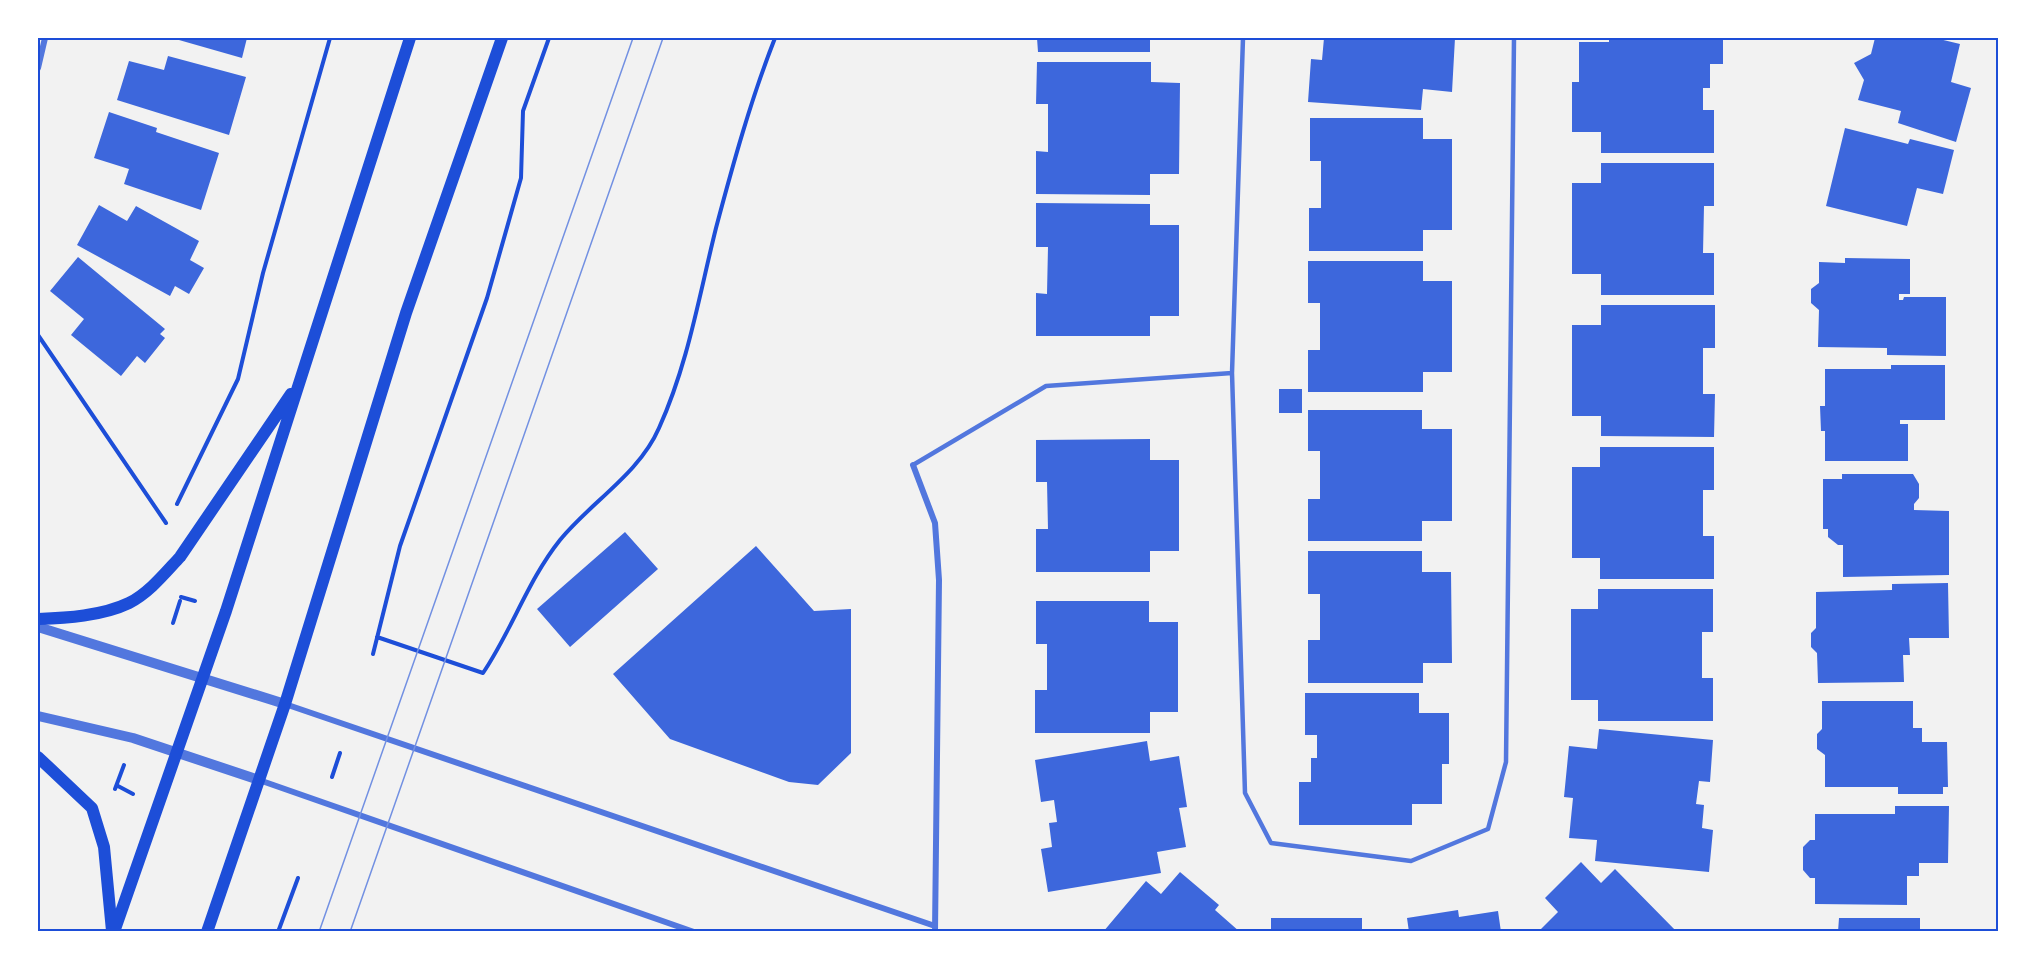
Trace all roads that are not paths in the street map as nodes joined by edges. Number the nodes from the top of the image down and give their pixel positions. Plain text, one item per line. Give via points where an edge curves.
1 (45, 38) edge
2 (410, 38) edge
3 (502, 38) edge
4 (1243, 38) edge
5 (1514, 38) edge
6 (38, 68) edge
7 (1232, 373) junction
8 (299, 384) junction
9 (913, 465) joint
10 (38, 618) edge
11 (38, 627) edge
12 (202, 680) junction
13 (285, 704) junction
14 (38, 716) edge
15 (177, 752) junction
16 (38, 757) edge
17 (259, 780) junction
18 (935, 929) edge
19 (113, 932) edge
20 (207, 932) edge
21 (694, 932) edge

1 - 6 street
2 - 8 main road
3 - 13 main road via 406,313
4 - 7 lane
5 - 7 lane via 1506,762 1488,829 1412,861 1271,843 1245,793
7 - 9 lane via 1046,386
8 - 10 main road via 180,557 159,581 129,603 98,613
8 - 12 main road
9 - 18 street via 935,523 939,579
11 - 12 street
12 - 13 street
12 - 15 main road
13 - 17 main road
13 - 18 street
14 - 15 street
15 - 17 street
15 - 19 main road
16 - 19 main road via 92,808 104,848
17 - 20 main road
17 - 21 street

